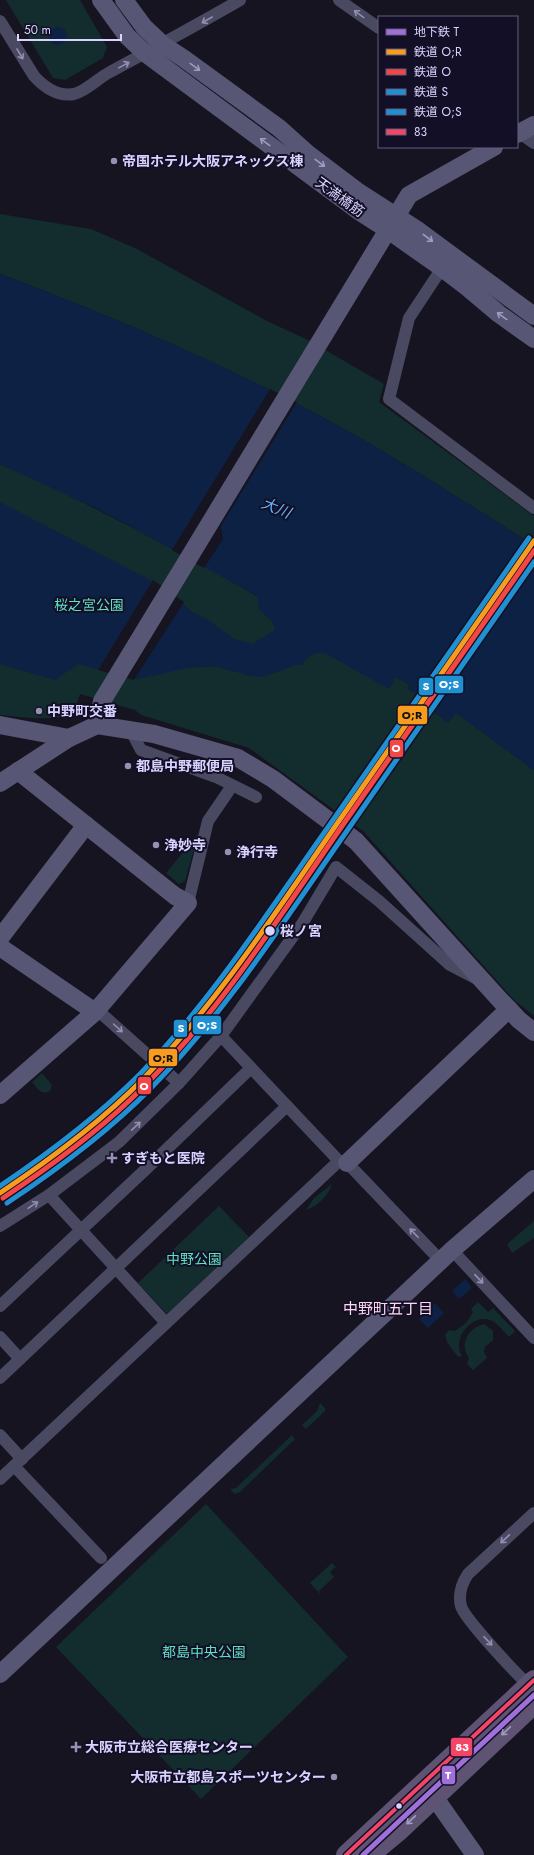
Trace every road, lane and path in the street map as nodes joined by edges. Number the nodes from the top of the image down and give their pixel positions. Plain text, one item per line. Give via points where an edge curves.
1 (101, 0) edge
2 (124, 0) edge
3 (240, 0) edge
4 (340, 0) edge
5 (0, 21) edge
6 (378, 27) edge
7 (162, 45) junction
8 (145, 53) junction
9 (522, 131) edge
10 (534, 143) edge
11 (492, 148) edge
12 (392, 223) junction
13 (442, 268) junction
14 (534, 316) edge
15 (534, 339) edge
16 (534, 508) edge
17 (0, 725) edge
18 (97, 725) junction
19 (131, 731) junction
20 (69, 738) junction
21 (7, 776) edge
22 (232, 786) junction
23 (256, 798) dead end
24 (86, 826) junction
25 (188, 903) junction
26 (0, 938) edge
27 (0, 947) edge
28 (483, 981) junction
29 (509, 1009) junction
30 (94, 1012) junction
31 (534, 1032) edge
32 (221, 1036) junction
33 (251, 1068) junction
34 (179, 1083) junction
35 (0, 1095) edge
36 (287, 1106) junction
37 (343, 1162) junction
38 (534, 1179) edge
39 (49, 1195) junction
40 (0, 1226) edge
41 (82, 1230) junction
42 (446, 1256) junction
43 (116, 1268) junction
44 (0, 1306) edge
45 (166, 1323) junction
46 (0, 1337) edge
47 (534, 1338) edge
48 (20, 1359) junction
49 (0, 1378) edge
50 (0, 1436) edge
51 (18, 1462) junction
52 (0, 1479) edge
53 (534, 1513) edge
54 (101, 1558) dead end
55 (0, 1674) edge
56 (533, 1690) edge
57 (435, 1798) junction
58 (346, 1855) edge
59 (370, 1855) edge
60 (475, 1855) edge

1 - 8 street, 天満橋筋 via 127,36
2 - 7 street, 天満橋筋 via 144,27
3 -> 7 street
6 -> 4 street
5 -> 8 street via 34,76 46,88 61,93 84,90
7 - 8 street
7 -> 12 street, 天満橋筋 via 278,128 357,190
12 -> 8 street, 天満橋筋 via 360,212
9 - 10 street
11 - 12 street via 409,195
12 - 13 street, 天満橋筋
12 -> 14 street, 天満橋筋
12 - 18 street via 102,700
15 -> 13 street, 天満橋筋
13 - 16 street via 409,318 389,399
17 - 20 street
18 - 19 street
18 - 20 street
19 - 22 street via 141,750 216,777
19 - 28 street via 154,734 238,758 273,780 356,841
20 - 21 street
21 - 24 street
22 - 23 street
22 - 25 street via 208,821
24 - 25 street via 175,896
24 - 26 street
25 - 30 street
27 - 30 street
28 - 29 street
28 - 32 street via 450,965 379,901 336,867 302,924
29 - 31 street
29 - 37 street
30 -> 34 street via 103,1015
30 - 35 street
32 - 33 street
32 - 34 street
33 - 36 street
33 - 41 street
39 -> 34 street via 119,1142
36 - 37 street
36 - 43 street
42 -> 37 street
37 - 45 street
38 - 42 street
40 -> 39 street
39 - 41 street
41 - 43 street
41 - 44 street
42 -> 47 street
42 - 55 street
43 - 45 street
43 - 48 street
45 - 51 street
46 - 48 street
48 - 49 street
50 - 51 street
51 - 52 street
51 - 54 street
53 -> 56 street via 468,1574 462,1585 460,1599 460,1606 467,1618
56 -> 57 main road
56 - 58 main road
57 -> 59 main road
57 - 60 street

